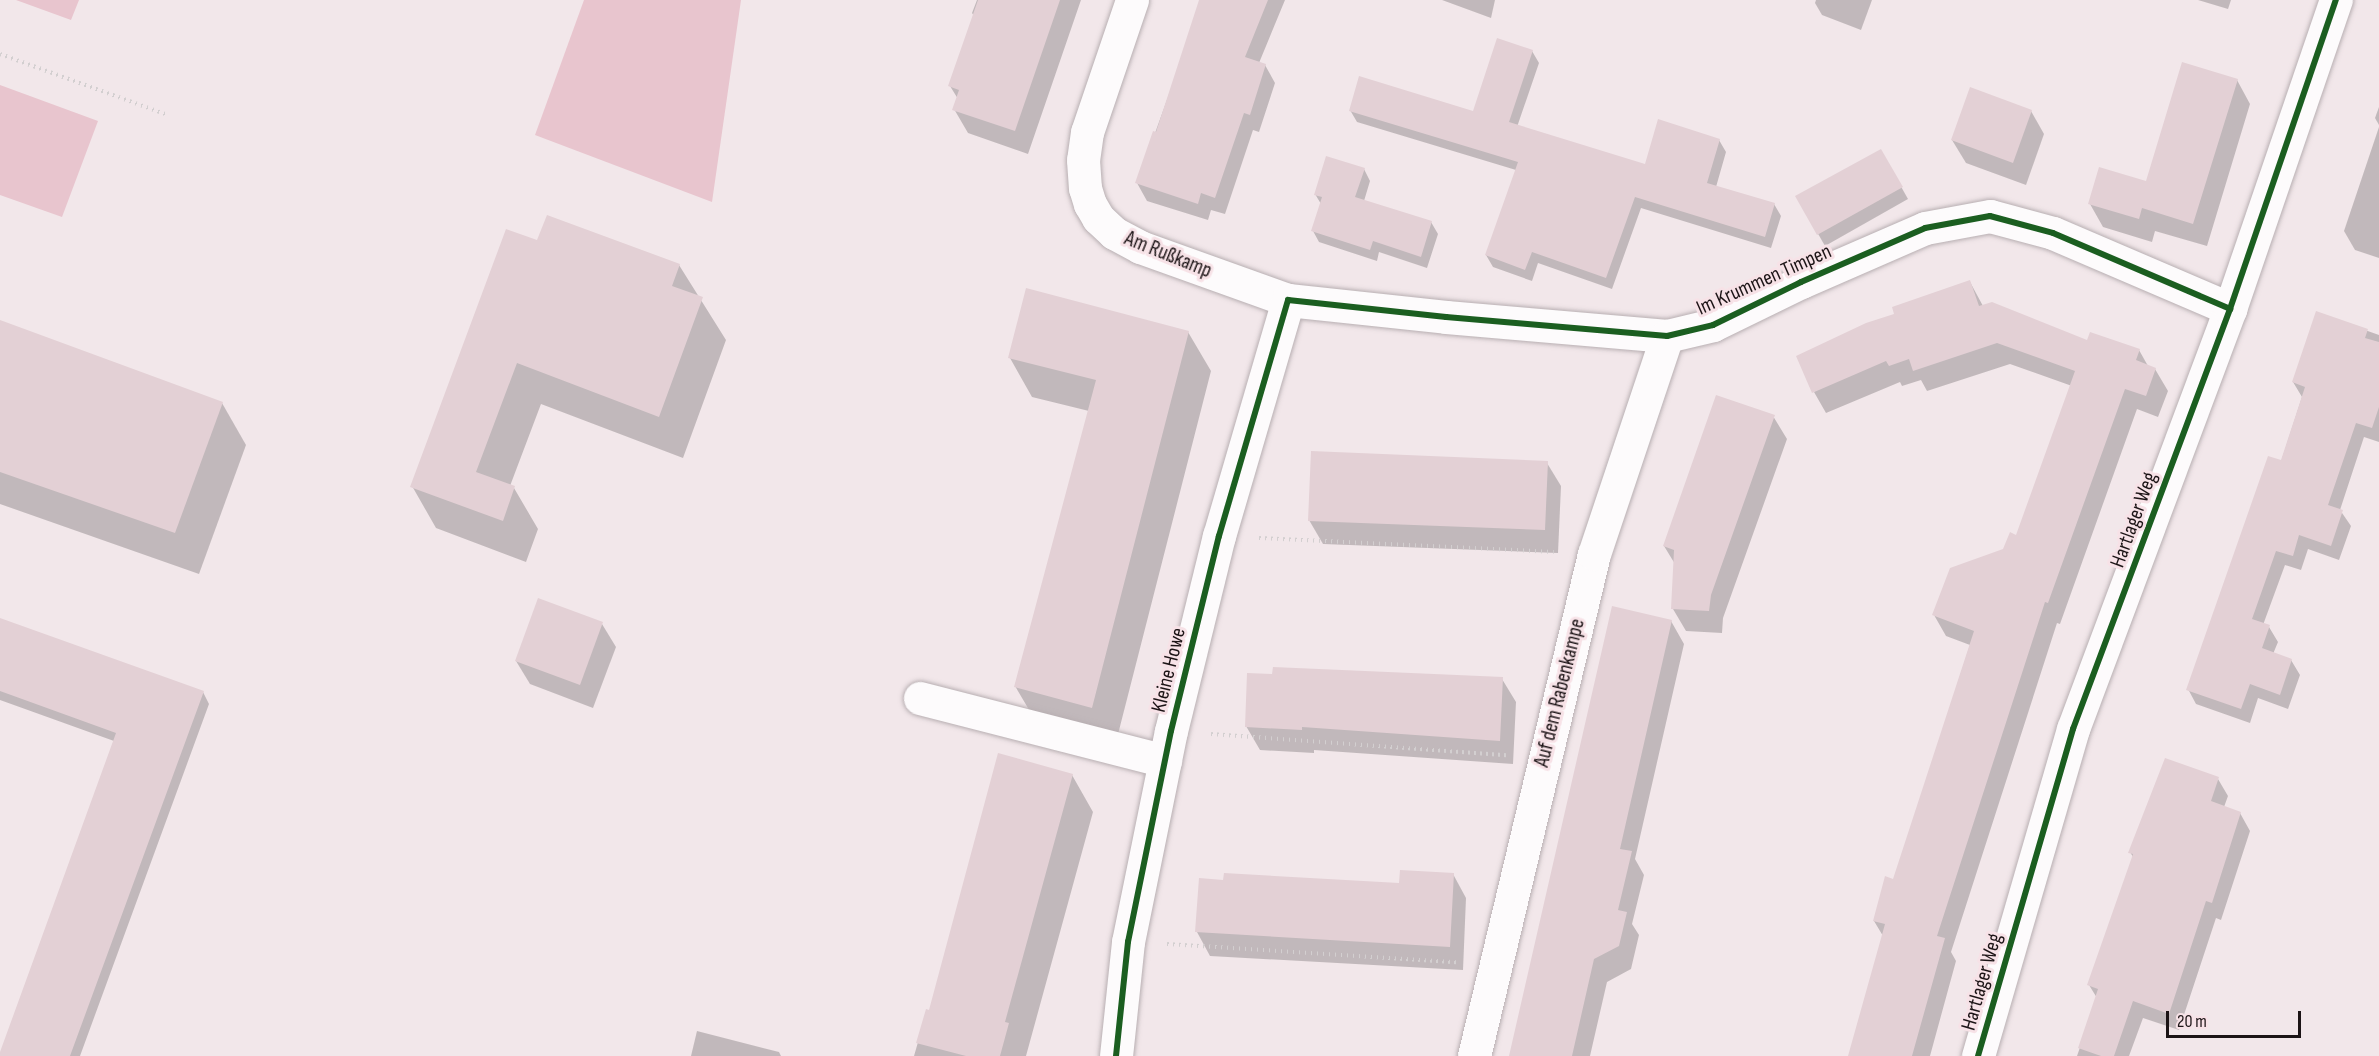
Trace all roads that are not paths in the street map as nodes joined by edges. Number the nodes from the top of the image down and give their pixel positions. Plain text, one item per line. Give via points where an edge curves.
1 (1132, 0) edge
2 (2336, 0) edge
3 (1288, 300) junction
4 (2230, 309) junction
5 (1667, 336) junction
6 (920, 698) dead end
7 (1168, 746) junction
8 (1116, 1056) edge
9 (1474, 1056) edge
10 (1978, 1056) edge

1 - 3 street, Am Rußkamp via 1087,132 1083,160 1090,204 1114,233 1140,247
2 - 4 street, Hartlager Weg
3 - 5 street, Im Krummen Timpen
3 - 7 street, Kleine Howe via 1219,536
4 - 5 street, Im Krummen Timpen via 2053,232 1990,216 1925,228 1713,325
4 - 10 street, Hartlager Weg via 2073,729
5 - 9 street, Auf dem Rabenkampe via 1594,554
6 - 7 street
7 - 8 street, Kleine Howe via 1128,942

